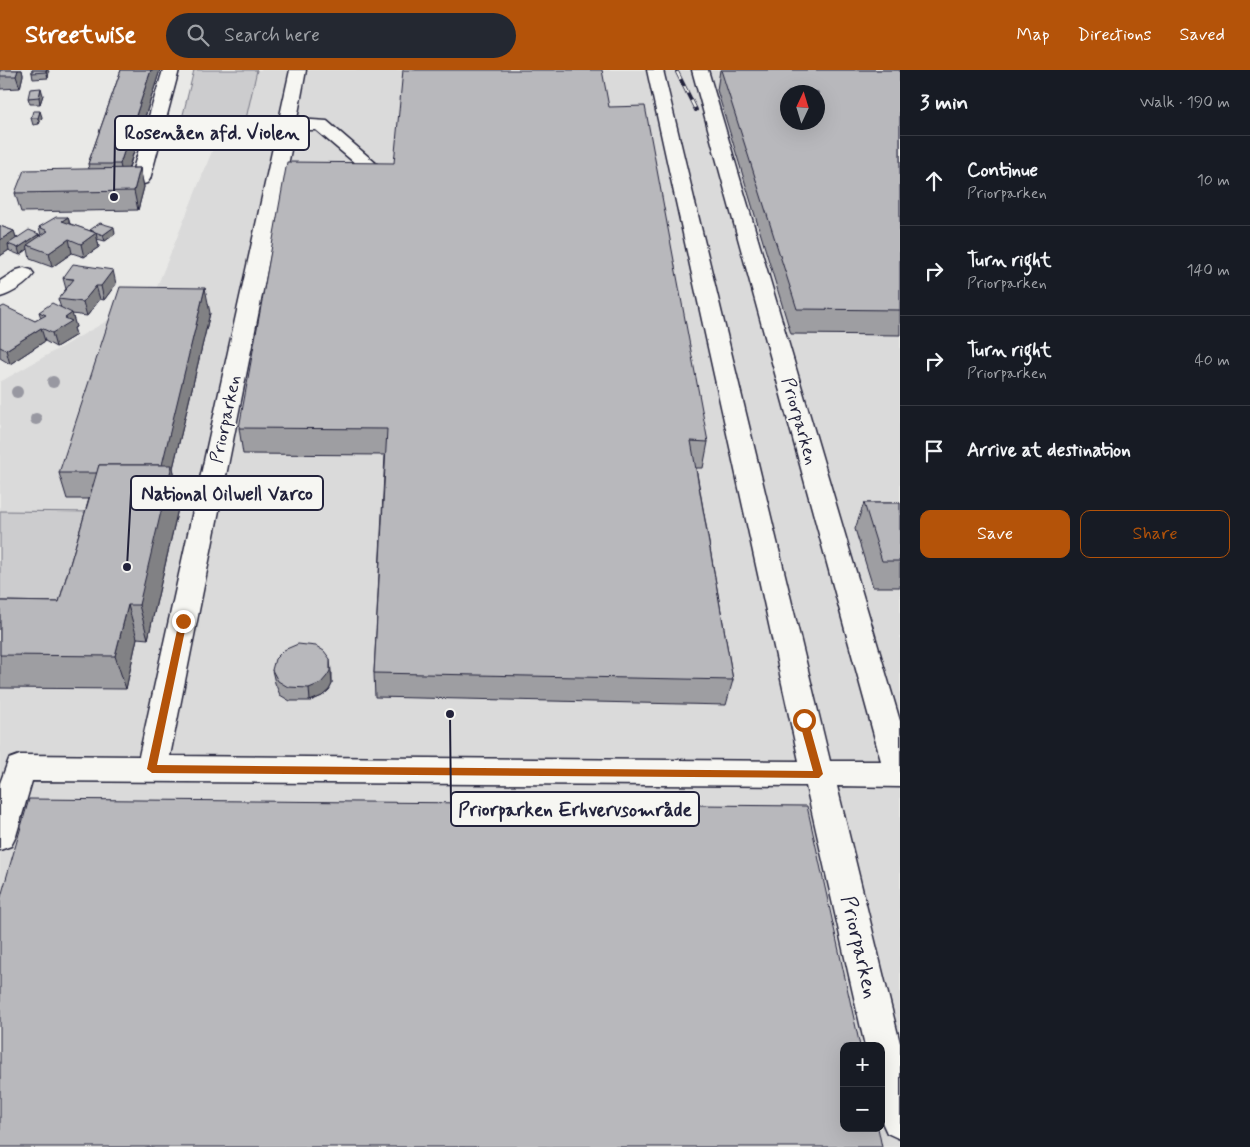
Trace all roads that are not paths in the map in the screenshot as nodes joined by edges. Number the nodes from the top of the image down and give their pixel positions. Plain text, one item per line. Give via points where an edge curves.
1 (172, 70) edge
2 (298, 70) edge
3 (655, 70) edge
4 (700, 70) edge
5 (287, 124) junction
6 (376, 171) edge
7 (140, 179) edge
8 (24, 274) dead end
9 (0, 290) edge
10 (152, 769) junction
11 (819, 774) junction
12 (900, 774) edge
13 (0, 836) edge
14 (900, 1120) edge

1 - 7 street
2 - 5 street, Priorparken
3 - 11 street, Priorparken
4 - 12 street, Priorparken
5 - 6 street via 321,125
5 - 10 street, Priorparken
8 - 9 street
10 - 11 street, Priorparken
10 - 13 street, Priorparken via 20,768
11 - 12 street, Priorparken
11 - 14 street, Priorparken

